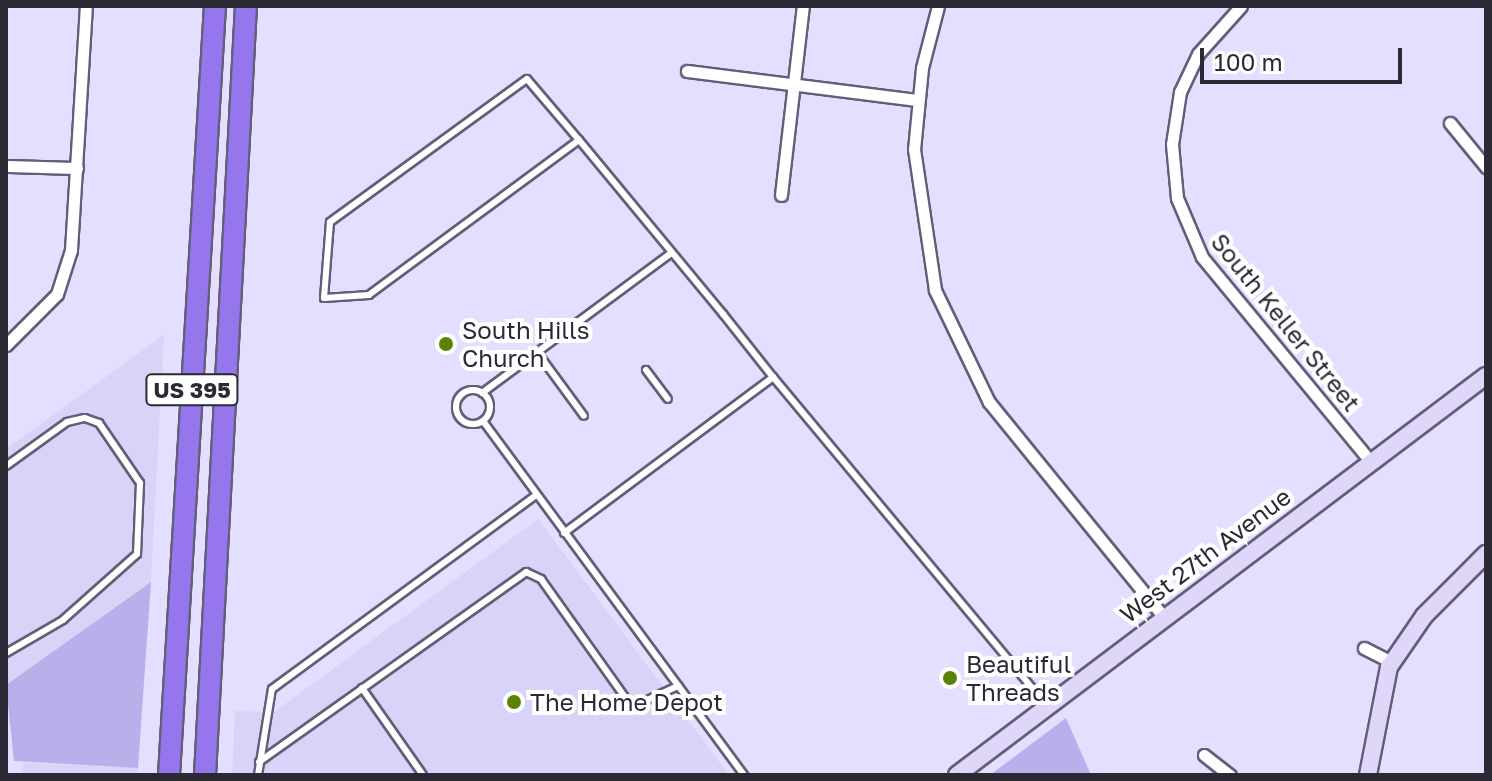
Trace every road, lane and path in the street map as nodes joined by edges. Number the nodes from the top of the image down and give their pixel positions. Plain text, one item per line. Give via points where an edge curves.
1 (86, 6) edge
2 (215, 6) edge
3 (246, 6) edge
4 (803, 6) edge
5 (938, 6) edge
6 (1241, 6) edge
7 (687, 71) dead end
8 (794, 85) junction
9 (917, 100) junction
10 (1450, 123) dead end
11 (579, 140) junction
12 (6, 166) edge
13 (1486, 167) edge
14 (77, 168) junction
15 (781, 195) dead end
16 (671, 253) junction
17 (6, 345) edge
18 (537, 352) junction
19 (646, 370) dead end
20 (1486, 376) edge
21 (773, 377) junction
22 (482, 393) junction
23 (668, 399) dead end
24 (584, 416) dead end
25 (483, 421) junction
26 (1370, 461) junction
27 (6, 466) edge
28 (536, 495) junction
29 (564, 533) junction
30 (1486, 554) edge
31 (1163, 616) junction
32 (1364, 648) dead end
33 (6, 653) edge
34 (1392, 662) junction
35 (678, 686) junction
36 (362, 688) junction
37 (1048, 707) junction
38 (1204, 755) dead end
39 (259, 762) junction
40 (169, 775) edge
41 (205, 775) edge
42 (258, 775) edge
43 (423, 775) edge
44 (744, 775) edge
45 (957, 775) edge
46 (1230, 775) edge
47 (1368, 775) edge

1 - 14 street
2 - 40 highway, US 395
3 - 41 highway, US 395
4 - 8 street
5 - 9 street
6 - 26 street, South Keller Street via 1188,73 1176,112 1173,177 1181,212 1212,269
7 - 8 street
8 - 9 street
8 - 15 street
9 - 31 street via 918,212 954,337 1006,425
10 - 13 street
11 - 11 lane via 369,295 324,298 330,222 527,79
11 - 16 lane
12 - 14 street
14 - 17 street via 62,283 45,312
16 - 18 lane
16 - 21 lane
18 - 22 lane
18 - 24 lane
19 - 23 lane
20 - 26 main road, West 27th Avenue
21 - 29 lane
21 - 37 lane
22 - 25 lane via 490,407
22 - 25 lane via 462,394 455,410 466,423
25 - 28 lane
26 - 31 main road, West 27th Avenue
27 - 33 lane via 67,422 85,418 99,423 140,483 137,554 63,620
28 - 29 lane
28 - 39 lane via 272,689
29 - 35 lane
30 - 34 main road via 1424,616
31 - 37 main road, West 27th Avenue
32 - 34 street
34 - 47 main road via 1375,712
35 - 36 lane via 632,707 541,579 526,572
35 - 44 lane
36 - 39 lane
36 - 43 lane
37 - 45 main road, West 27th Avenue
38 - 46 street
39 - 42 lane

